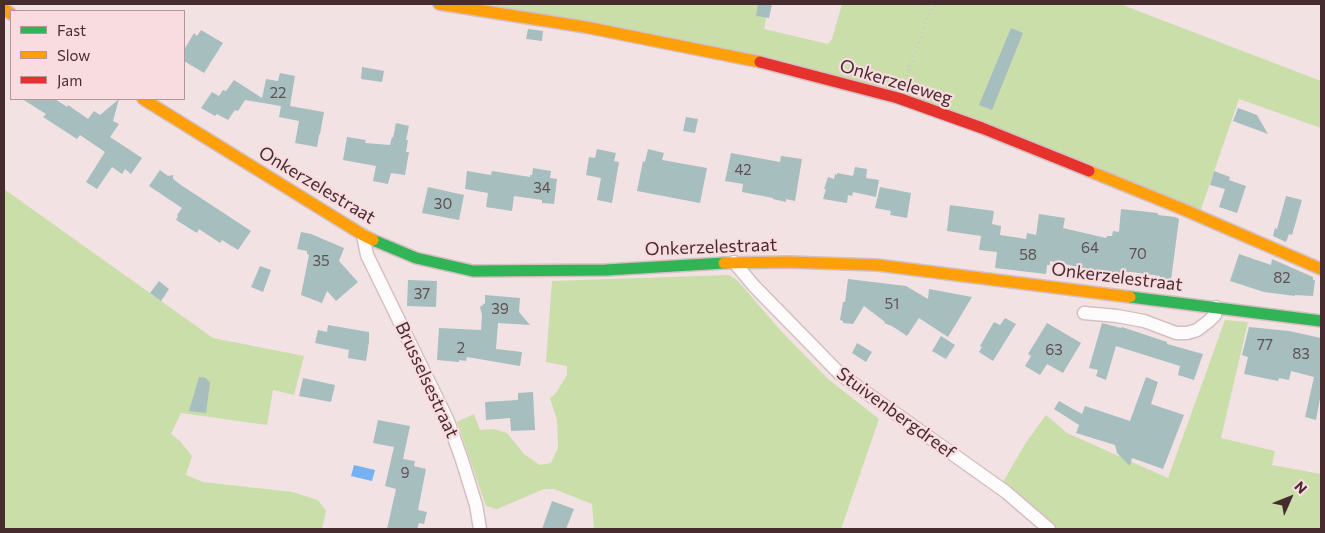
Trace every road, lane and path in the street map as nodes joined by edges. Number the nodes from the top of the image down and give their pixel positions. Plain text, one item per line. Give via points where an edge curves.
1 (439, 4) edge
2 (927, 4) edge
3 (937, 4) edge
4 (929, 13) junction
5 (898, 98) junction
6 (145, 100) edge
7 (363, 235) junction
8 (734, 262) junction
9 (1321, 269) edge
10 (1216, 307) junction
11 (1084, 313) dead end
12 (1321, 321) edge
13 (480, 529) edge
14 (1049, 529) edge

1 - 5 street, Onkerzeleweg via 586,27 722,54
2 - 4 path
3 - 4 path
4 - 5 path
5 - 9 street, Onkerzeleweg via 982,128
6 - 7 street, Onkerzelestraat
7 - 8 street, Onkerzelestraat via 416,258 473,271 606,270
7 - 13 street, Brusselsestraat via 367,256 448,421 476,505
8 - 10 street, Onkerzelestraat via 877,265
8 - 14 street, Stuivenbergdreef via 840,374 1006,492
10 - 11 street via 1209,322 1187,333 1144,321
10 - 12 street, Onkerzelestraat

